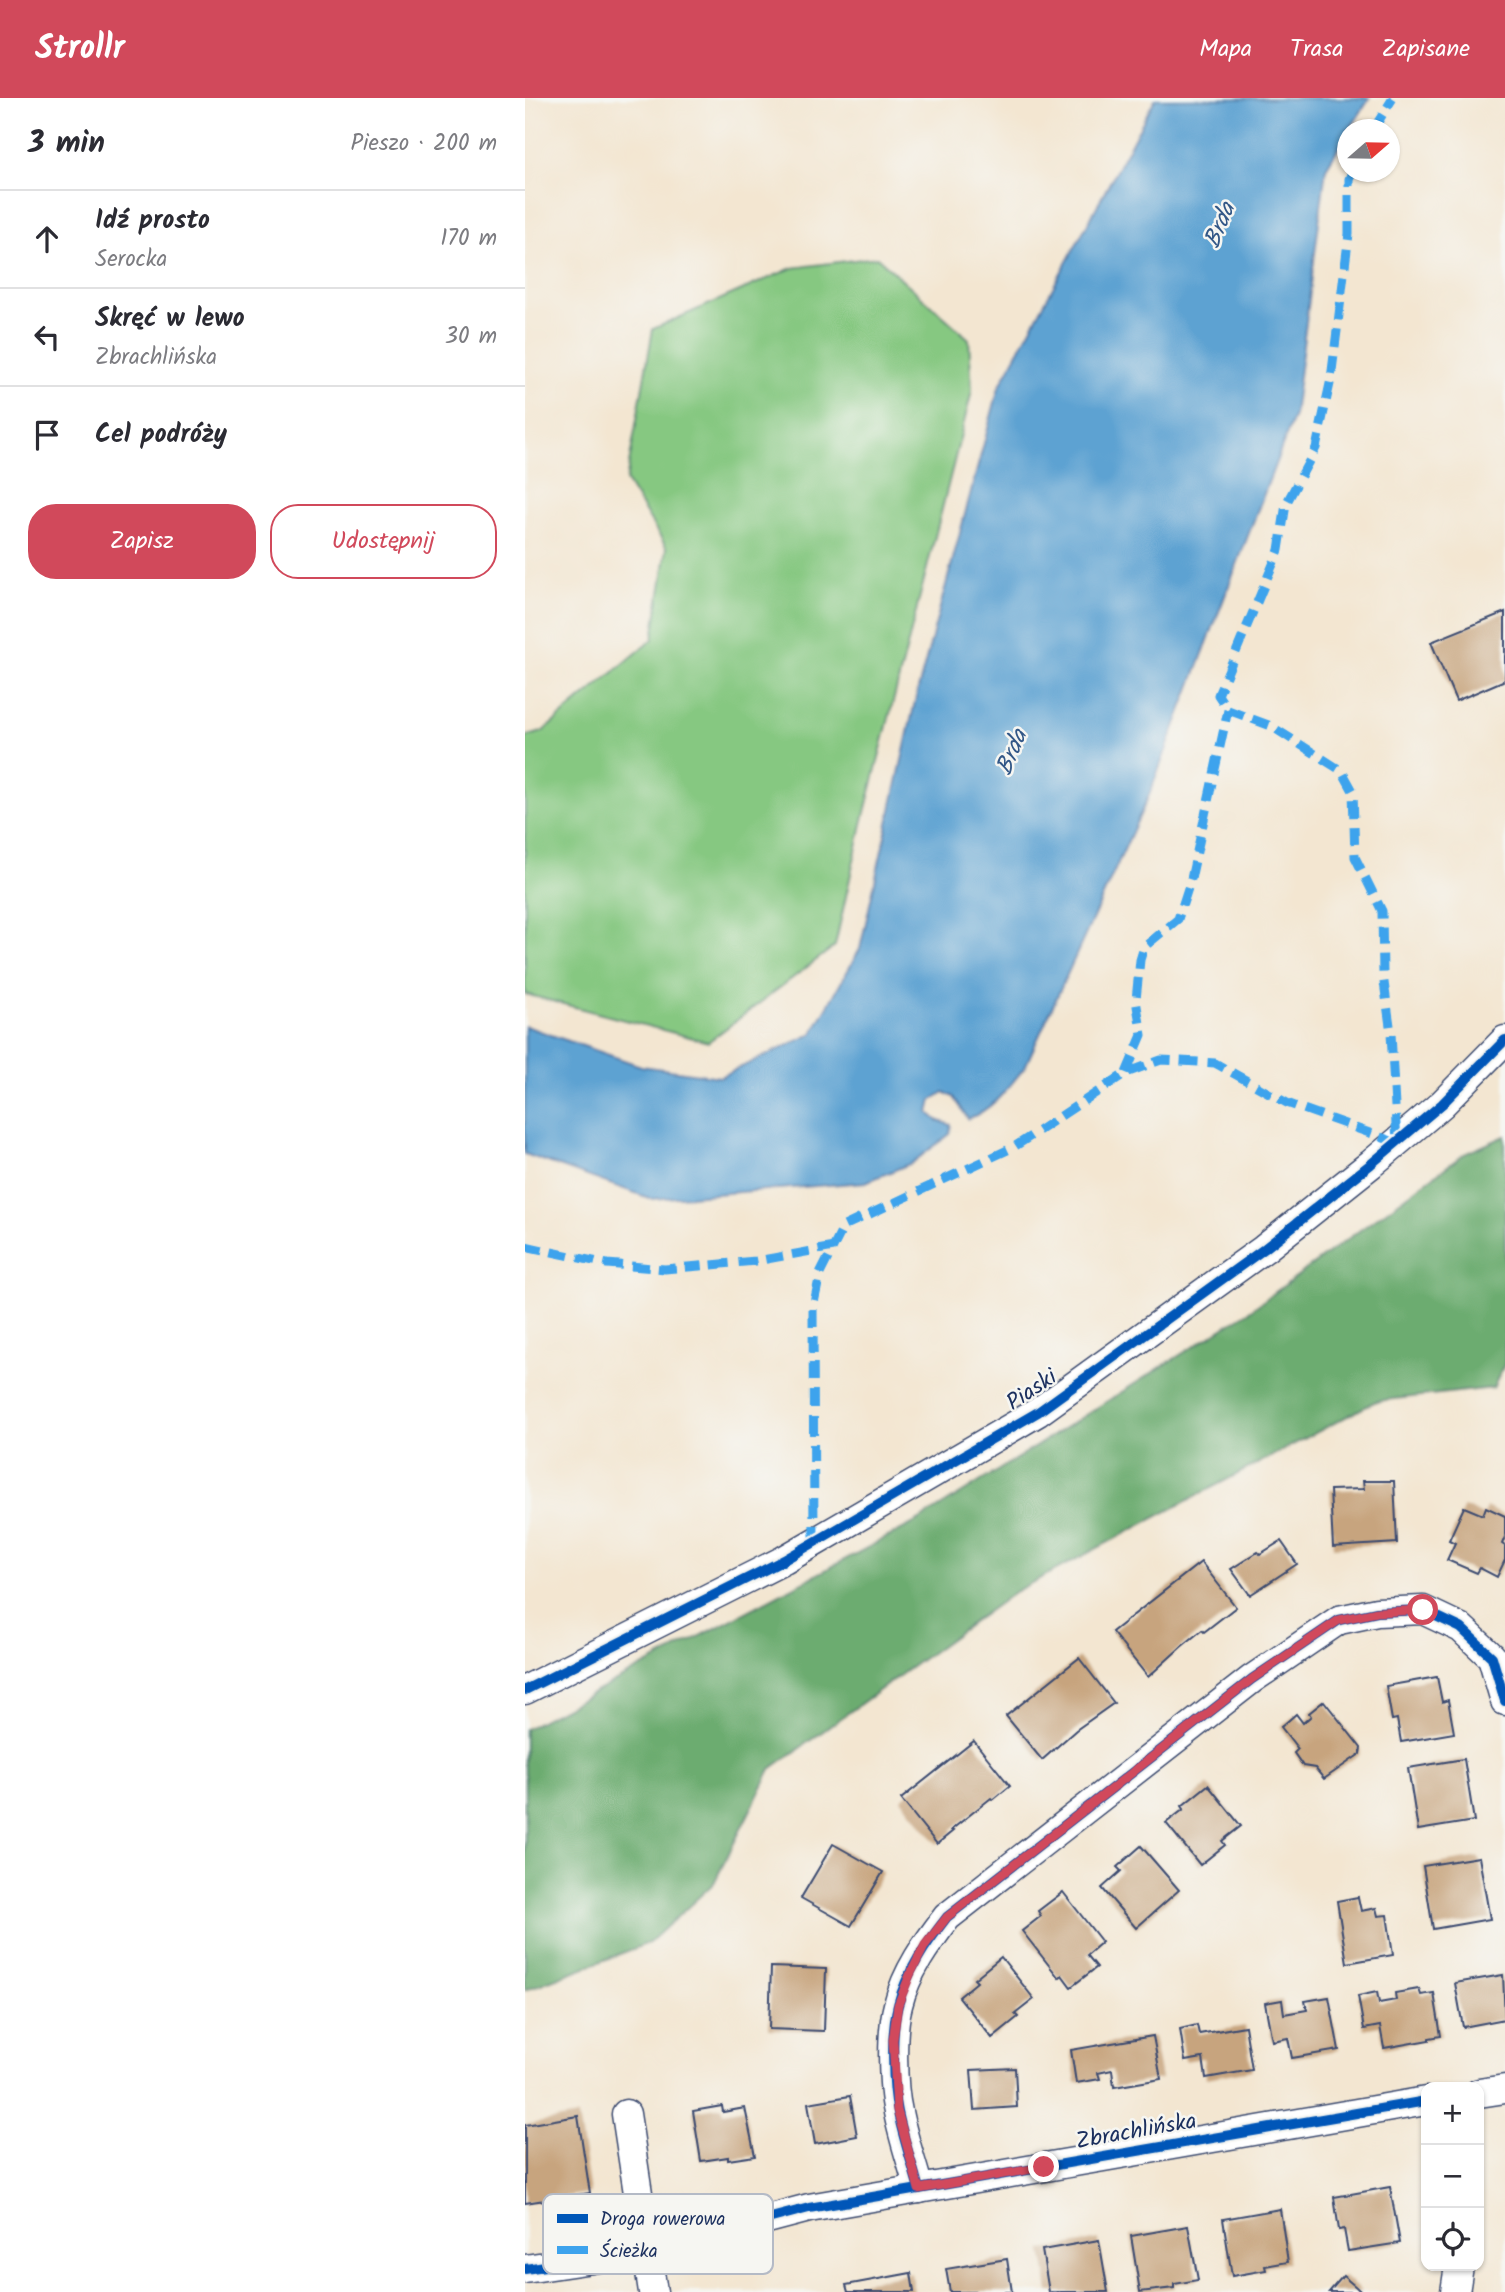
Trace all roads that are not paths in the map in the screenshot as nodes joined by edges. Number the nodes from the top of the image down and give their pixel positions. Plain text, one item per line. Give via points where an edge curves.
1 (1505, 1040) edge
2 (525, 1690) edge
3 (1505, 1701) edge
4 (1505, 2089) edge
5 (1484, 2092) edge
6 (1421, 2102) edge
7 (626, 2113) dead end
8 (919, 2189) junction
9 (638, 2194) edge
10 (773, 2217) edge
11 (543, 2266) edge
12 (525, 2269) edge
13 (1458, 2271) edge
14 (650, 2274) edge
15 (653, 2292) edge
16 (1455, 2292) edge

1 - 2 street, Piaski via 1442,1104 1371,1164 1264,1249 1038,1412 784,1560
3 - 8 street via 1492,1657 1461,1628 1423,1610 1339,1620 1252,1679 947,1917 910,1975 898,2005 893,2040 897,2110
4 - 5 street
6 - 8 street, Zbrachlińska
7 - 9 street
8 - 10 street, Zbrachlińska
11 - 12 street, Zbrachlińska
13 - 16 street
14 - 15 street

